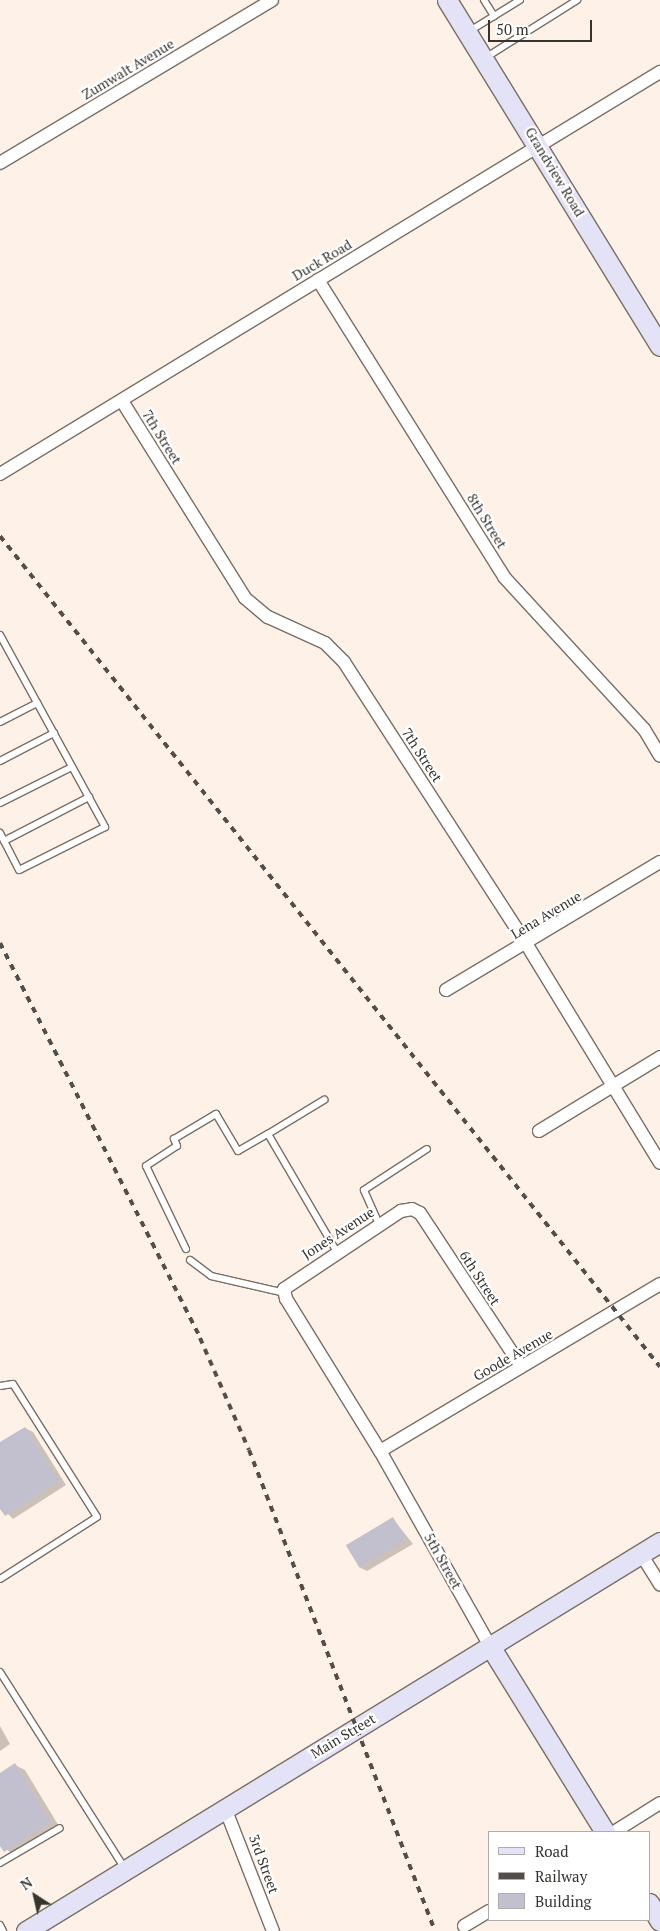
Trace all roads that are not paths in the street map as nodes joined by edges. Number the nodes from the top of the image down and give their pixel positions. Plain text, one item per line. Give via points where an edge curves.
1 (272, 0) edge
2 (447, 0) edge
3 (484, 0) edge
4 (520, 0) edge
5 (577, 0) edge
6 (494, 16) junction
7 (468, 32) junction
8 (484, 58) junction
9 (660, 72) edge
10 (540, 148) junction
11 (0, 163) edge
12 (318, 280) junction
13 (660, 346) edge
14 (122, 401) junction
15 (0, 474) edge
16 (0, 635) edge
17 (37, 703) junction
18 (0, 722) edge
19 (54, 733) junction
20 (660, 756) edge
21 (0, 761) edge
22 (72, 767) junction
23 (89, 797) junction
24 (0, 803) edge
25 (0, 833) edge
26 (4, 841) junction
27 (660, 862) edge
28 (527, 945) junction
29 (446, 990) dead end
30 (660, 1057) edge
31 (614, 1085) junction
32 (324, 1100) dead end
33 (539, 1131) dead end
34 (268, 1134) junction
35 (427, 1149) dead end
36 (660, 1163) edge
37 (412, 1209) joint
38 (379, 1224) junction
39 (186, 1249) dead end
40 (337, 1252) junction
41 (190, 1260) dead end
42 (660, 1284) edge
43 (284, 1291) junction
44 (521, 1366) junction
45 (0, 1386) edge
46 (380, 1452) junction
47 (660, 1542) edge
48 (641, 1554) junction
49 (0, 1579) edge
50 (660, 1585) edge
51 (490, 1646) junction
52 (0, 1672) edge
53 (660, 1803) edge
54 (225, 1808) junction
55 (60, 1828) dead end
56 (604, 1831) edge
57 (616, 1831) edge
58 (0, 1863) edge
59 (126, 1870) junction
60 (650, 1905) edge
61 (488, 1912) edge
62 (660, 1921) edge
63 (0, 1926) edge
64 (464, 1926) dead end
65 (3, 1931) edge
66 (26, 1931) edge
67 (273, 1931) edge

1 - 11 street, Zumwalt Avenue
2 - 7 main road, Grandview Road
3 - 6 lane
4 - 6 lane
5 - 8 lane
6 - 7 lane
7 - 8 main road, Grandview Road
8 - 10 main road, Grandview Road
9 - 10 street, Duck Road
10 - 12 street, Duck Road
10 - 13 main road, Grandview Road
12 - 14 street, Duck Road
12 - 20 street, 8th Street via 504,576 644,729
14 - 15 street, Duck Road
14 - 28 street, 7th Street via 245,598 268,616 325,643 344,662
16 - 17 lane
17 - 18 lane
17 - 19 lane
19 - 21 lane
19 - 22 lane
22 - 23 lane
22 - 24 lane
23 - 26 lane
23 - 26 lane via 105,827 19,870
25 - 26 lane
27 - 28 street, Lena Avenue
28 - 29 street, Lena Avenue
28 - 31 street, 7th Street
30 - 31 street
31 - 33 street
31 - 36 street, 7th Street
32 - 34 lane
34 - 39 lane via 238,1151 216,1114 174,1139 177,1146 146,1166
34 - 40 lane
35 - 38 lane via 364,1190
37 - 38 street, Jones Avenue
37 - 44 street, 6th Street via 420,1213
38 - 40 street, Jones Avenue
40 - 43 street, Jones Avenue
41 - 43 lane via 211,1276
42 - 44 street, Goode Avenue via 618,1314
43 - 46 street, 5th Street
44 - 46 street, Goode Avenue
45 - 49 lane via 13,1384 97,1517
46 - 51 street, 5th Street
47 - 48 main road, Main Street
48 - 50 street
48 - 51 main road, Main Street
51 - 54 main road, Main Street
51 - 56 main road, 5th Street
52 - 59 lane
53 - 57 street
54 - 59 main road, Main Street
54 - 67 street, 3rd Street
55 - 58 lane
59 - 66 main road, Main Street
60 - 62 main road
61 - 64 street
63 - 65 lane

